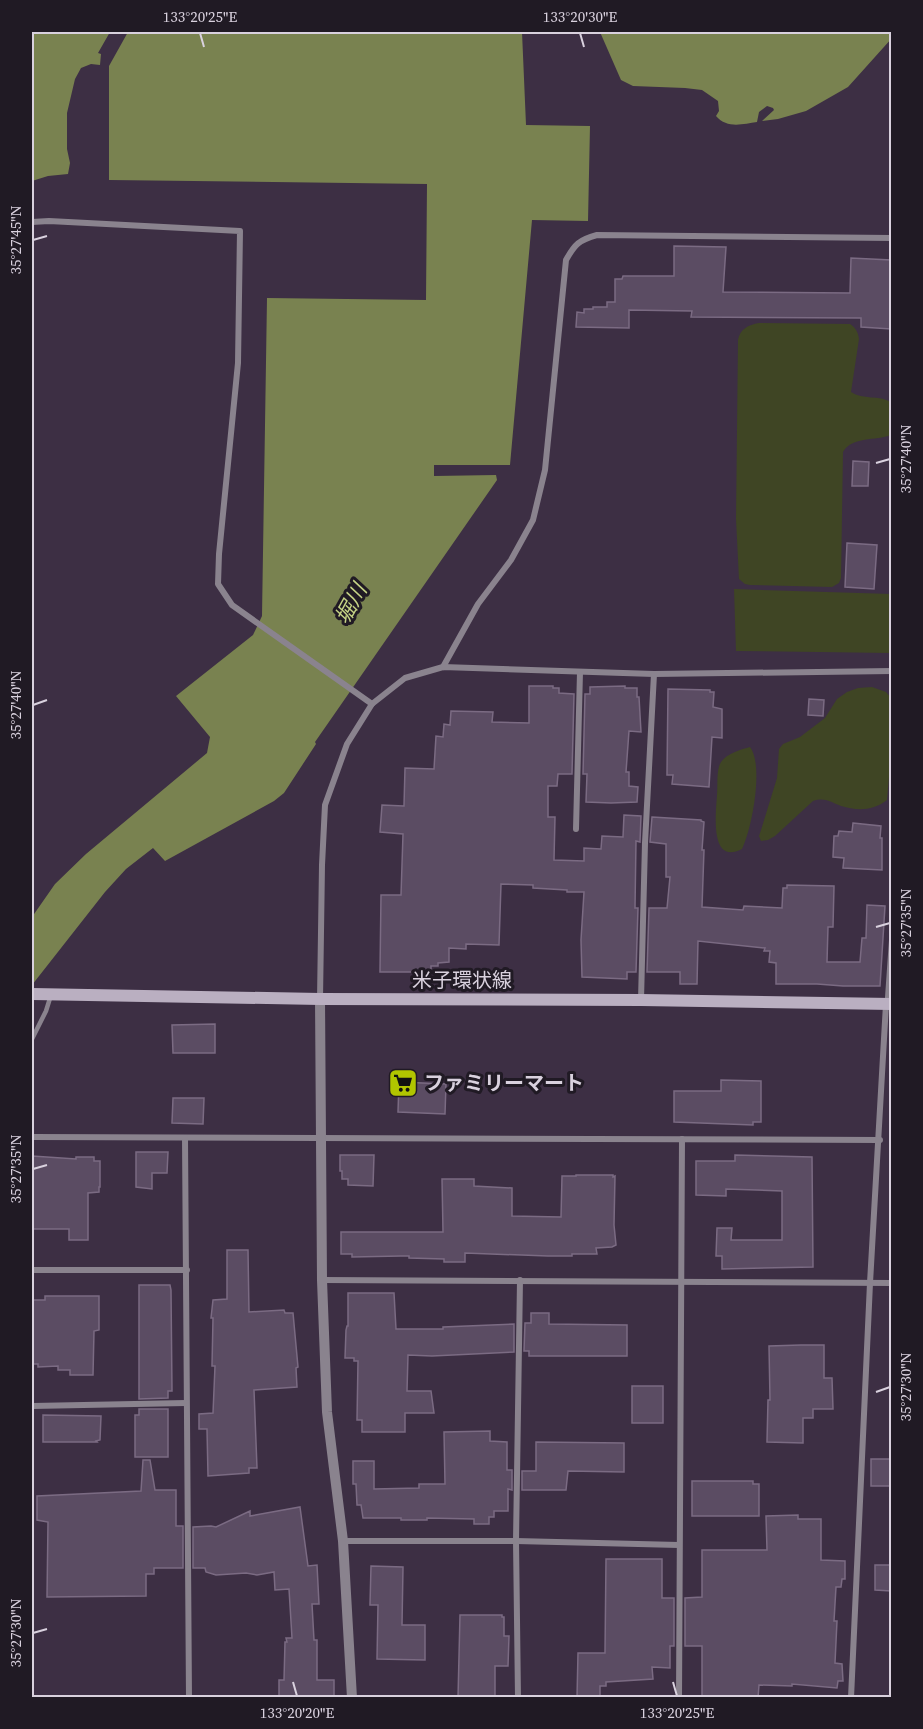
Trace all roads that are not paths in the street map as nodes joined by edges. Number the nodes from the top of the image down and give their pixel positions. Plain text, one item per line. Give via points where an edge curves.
1 (32, 222) edge
2 (891, 238) edge
3 (443, 667) junction
4 (891, 671) edge
5 (580, 672) junction
6 (654, 674) junction
7 (372, 704) junction
8 (576, 829) dead end
9 (891, 929) edge
10 (32, 994) edge
11 (51, 994) junction
12 (320, 999) junction
13 (641, 1000) junction
14 (889, 1004) edge
15 (32, 1039) edge
16 (32, 1137) edge
17 (185, 1138) junction
18 (321, 1138) junction
19 (682, 1139) junction
20 (880, 1140) junction
21 (32, 1270) edge
22 (187, 1270) junction
23 (322, 1280) junction
24 (520, 1280) junction
25 (682, 1281) junction
26 (870, 1283) junction
27 (891, 1283) edge
28 (186, 1403) junction
29 (32, 1406) edge
30 (343, 1541) junction
31 (516, 1542) junction
32 (679, 1545) junction
33 (189, 1698) edge
34 (352, 1698) edge
35 (518, 1698) edge
36 (679, 1698) edge
37 (851, 1698) edge

1 - 7 street via 240,231 238,363 218,584 232,606
2 - 3 street via 597,235 573,246 566,260 545,470 533,520 511,560 478,604
3 - 5 street
3 - 7 street via 405,678
4 - 6 street
5 - 6 street
5 - 8 street
6 - 13 street
7 - 12 street via 347,744 325,805
9 - 14 lane
10 - 11 main road, 米子環状線
11 - 12 main road, 米子環状線
11 - 15 lane
12 - 13 main road, 米子環状線
12 - 18 street
13 - 14 main road, 米子環状線
14 - 20 street
16 - 17 street
17 - 18 street
17 - 22 street
18 - 19 street
18 - 23 street
19 - 20 street
19 - 25 street
20 - 26 street
21 - 22 street
22 - 28 street
23 - 24 street
23 - 30 street via 327,1412
24 - 25 street
24 - 31 street
25 - 26 street
25 - 32 street
26 - 27 street
26 - 37 street
28 - 29 street
28 - 33 street
30 - 31 street
30 - 34 street
31 - 32 street
31 - 35 street
32 - 36 street

